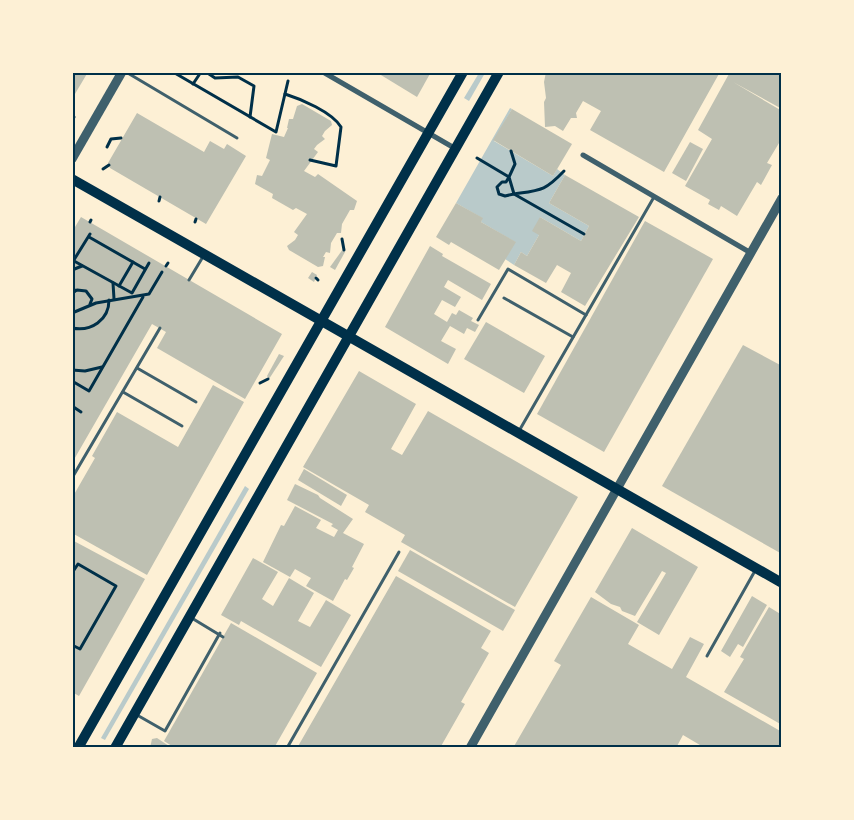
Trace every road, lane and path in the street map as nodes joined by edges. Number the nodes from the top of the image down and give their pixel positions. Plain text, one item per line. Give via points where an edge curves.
1 (124, 72) edge
2 (173, 72) edge
3 (200, 72) edge
4 (206, 72) edge
5 (323, 72) edge
6 (463, 72) edge
7 (499, 72) edge
8 (288, 81) dead end
9 (193, 84) junction
10 (285, 94) junction
11 (72, 115) edge
12 (250, 117) junction
13 (72, 121) edge
14 (428, 133) junction
15 (121, 138) dead end
16 (237, 138) dead end
17 (107, 147) dead end
18 (456, 148) junction
19 (511, 151) dead end
20 (583, 155) dead end
21 (72, 158) edge
22 (477, 158) dead end
23 (310, 160) dead end
24 (109, 165) dead end
25 (103, 169) dead end
26 (564, 171) dead end
27 (509, 177) junction
28 (72, 179) edge
29 (514, 194) junction
30 (654, 197) junction
31 (782, 198) edge
32 (584, 234) dead end
33 (342, 239) dead end
34 (344, 250) dead end
35 (751, 253) junction
36 (204, 254) junction
37 (73, 262) edge
38 (133, 262) junction
39 (149, 263) dead end
40 (83, 266) junction
41 (146, 269) junction
42 (72, 270) edge
43 (162, 272) dead end
44 (189, 280) dead end
45 (112, 283) junction
46 (72, 286) edge
47 (119, 286) junction
48 (73, 293) edge
49 (131, 296) junction
50 (143, 296) junction
51 (504, 298) dead end
52 (112, 300) junction
53 (90, 305) junction
54 (73, 311) edge
55 (586, 315) junction
56 (478, 320) dead end
57 (319, 322) junction
58 (72, 328) edge
59 (160, 328) dead end
60 (573, 337) junction
61 (349, 338) junction
62 (102, 367) junction
63 (137, 368) junction
64 (72, 370) edge
65 (268, 379) dead end
66 (72, 381) edge
67 (260, 384) dead end
68 (123, 392) junction
69 (196, 402) dead end
70 (72, 406) edge
71 (81, 412) dead end
72 (182, 426) dead end
73 (517, 434) junction
74 (72, 478) edge
75 (617, 490) junction
76 (399, 552) dead end
77 (756, 569) junction
78 (72, 573) edge
79 (782, 583) edge
80 (190, 616) junction
81 (72, 645) edge
82 (707, 656) dead end
83 (135, 713) junction
84 (78, 748) edge
85 (115, 748) edge
86 (287, 748) edge
87 (470, 748) edge

1 - 16 lane
1 - 21 street
2 - 9 path
3 - 9 path
4 - 12 path via 215,78 238,77 254,86
5 - 14 street
6 - 14 main road
7 - 18 main road
8 - 10 path
9 - 12 path
10 - 12 path via 276,134
10 - 23 path via 305,101 342,126 336,166
11 - 13 path
14 - 18 street
14 - 57 main road
15 - 17 path via 111,139
18 - 61 main road
19 - 27 path via 515,164
20 - 30 street
22 - 27 path
24 - 25 path
26 - 29 path via 548,187
27 - 29 path
27 - 29 path via 499,184 497,191 502,196
28 - 36 main road
29 - 32 path
30 - 35 street
30 - 55 lane
31 - 35 street
33 - 34 path
35 - 75 street
36 - 44 lane
36 - 57 main road
37 - 38 path via 90,235
37 - 40 path
38 - 41 path
38 - 47 path
39 - 41 path
40 - 42 path
40 - 45 path
41 - 49 path
43 - 50 path via 148,294
45 - 47 path
45 - 52 path
46 - 48 path
47 - 49 path
48 - 53 path via 86,292 92,299
49 - 50 path
49 - 52 path
50 - 62 path
51 - 60 lane
52 - 53 path
52 - 58 path via 99,323
53 - 54 path
55 - 56 lane via 508,269
55 - 60 lane
57 - 61 main road
57 - 84 main road
59 - 63 lane
60 - 73 lane
61 - 73 main road
61 - 80 main road
62 - 64 path
62 - 66 path via 89,391
63 - 68 lane
63 - 69 lane
65 - 67 path
68 - 72 lane
68 - 74 lane
70 - 71 path
73 - 75 main road
75 - 77 main road
75 - 87 street
76 - 86 lane
77 - 79 main road
77 - 82 lane
78 - 81 path via 78,564 116,586 80,650
80 - 83 main road
80 - 83 lane via 222,635 166,732
83 - 85 main road

